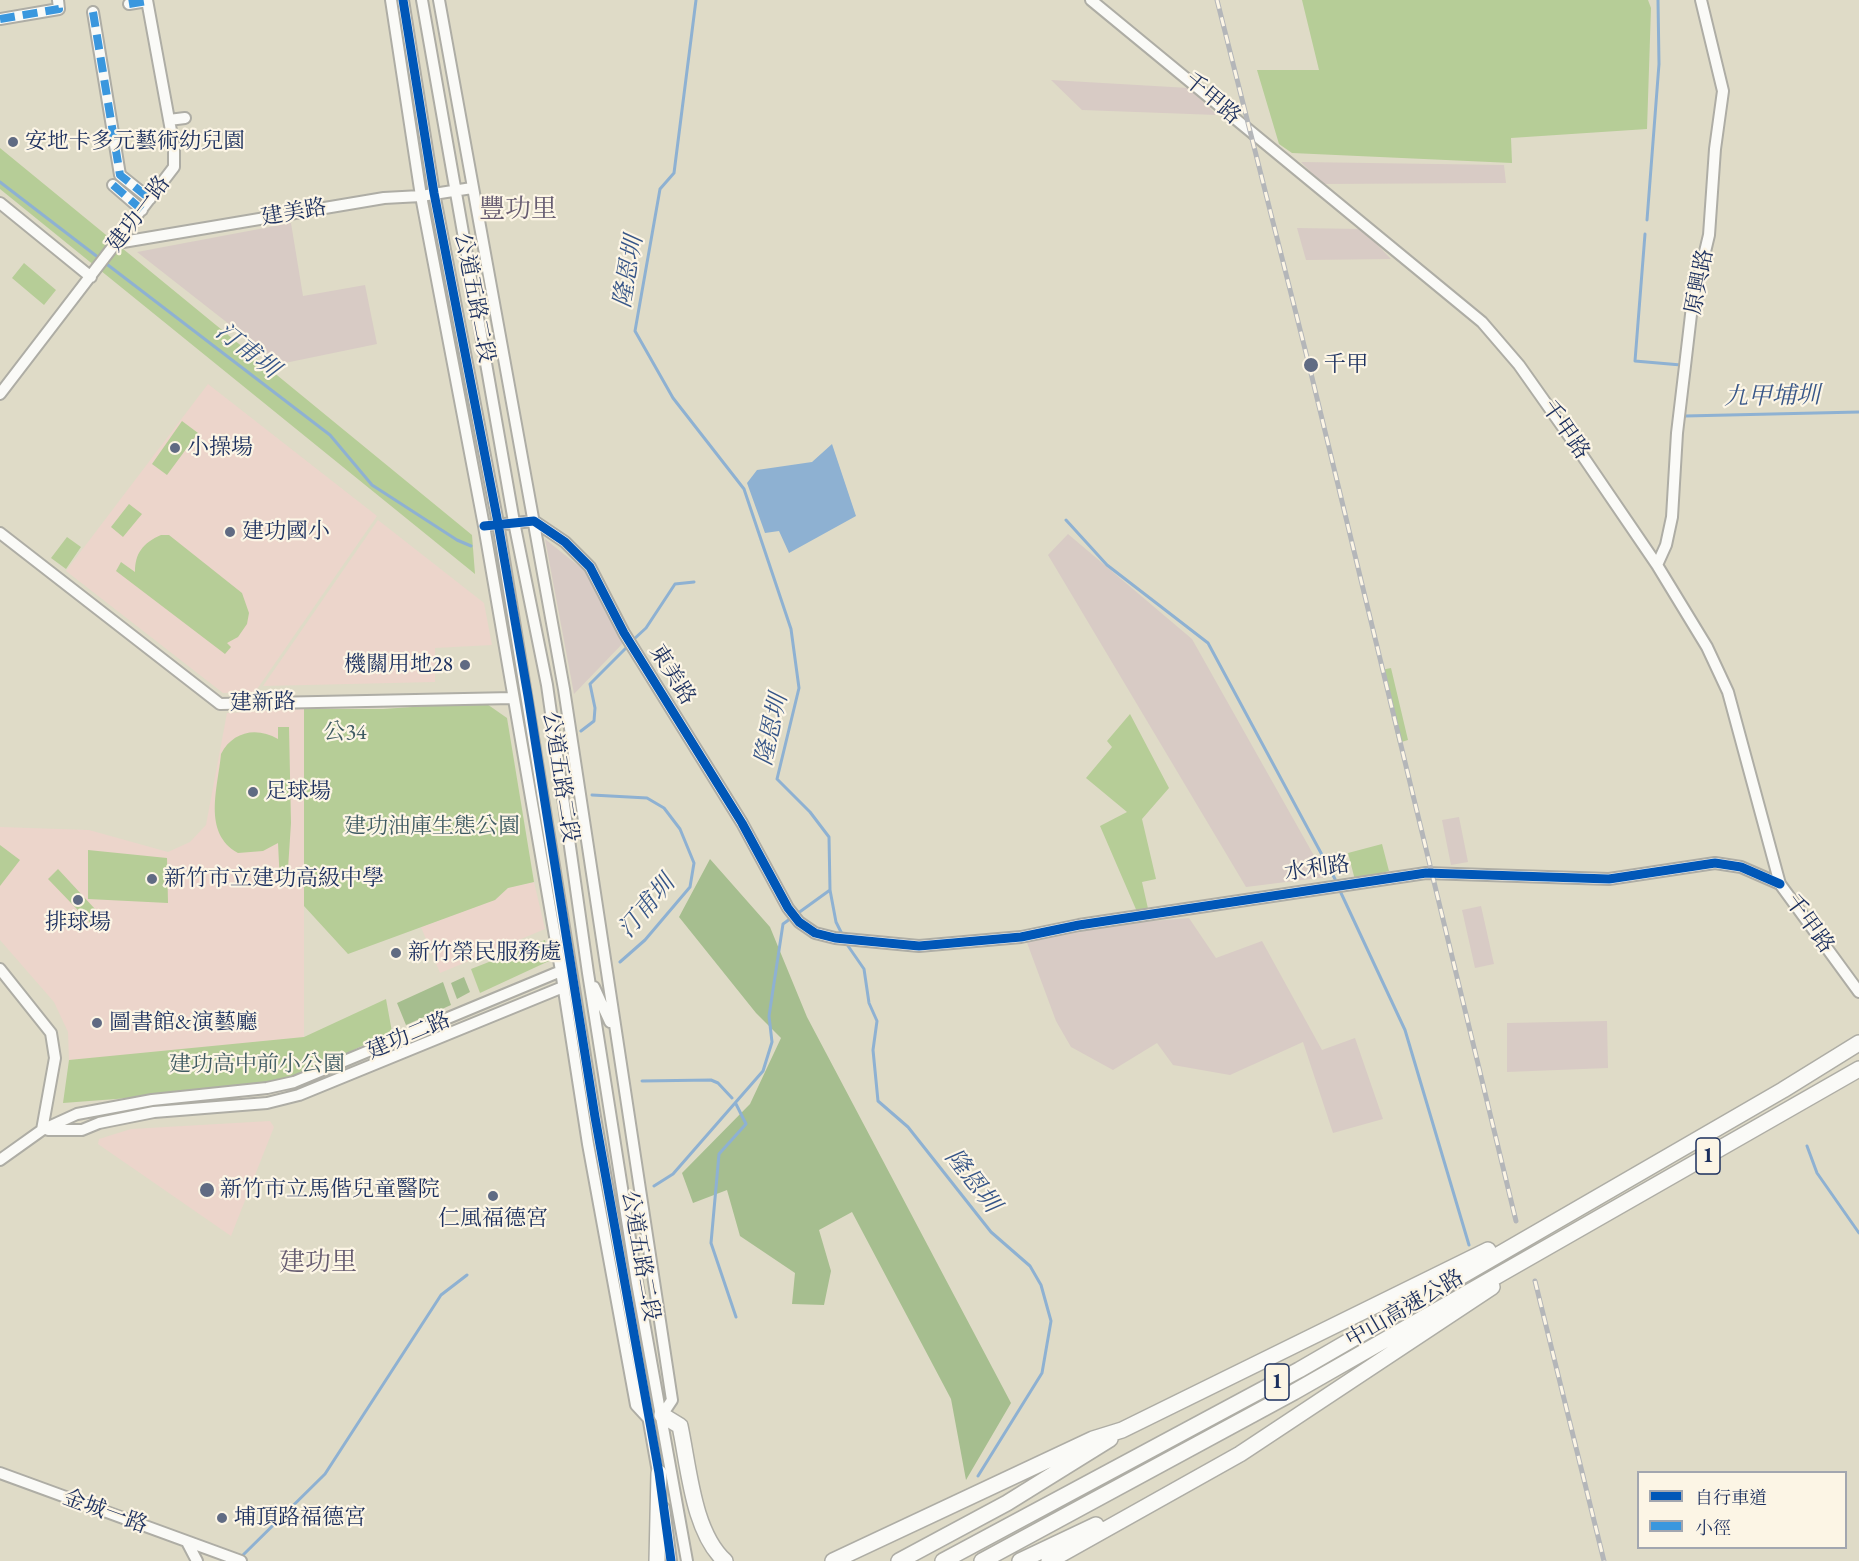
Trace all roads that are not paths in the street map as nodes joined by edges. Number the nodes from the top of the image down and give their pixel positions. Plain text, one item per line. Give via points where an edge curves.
1 (58, 0) edge
2 (147, 0) edge
3 (391, 0) edge
4 (404, 0) edge
5 (422, 0) edge
6 (439, 0) edge
7 (1091, 0) edge
8 (1701, 0) edge
9 (129, 4) dead end
10 (93, 12) dead end
11 (0, 19) edge
12 (185, 118) dead end
13 (169, 120) junction
14 (112, 184) dead end
15 (472, 188) junction
16 (456, 190) junction
17 (434, 193) junction
18 (421, 196) junction
19 (150, 199) junction
20 (0, 203) edge
21 (142, 210) junction
22 (115, 245) junction
23 (91, 277) junction
24 (0, 394) edge
25 (534, 521) junction
26 (514, 522) junction
27 (498, 523) junction
28 (484, 526) junction
29 (0, 533) edge
30 (1657, 565) junction
31 (513, 698) junction
32 (1780, 884) junction
33 (835, 938) joint
34 (0, 969) edge
35 (561, 971) junction
36 (588, 973) junction
37 (563, 987) junction
38 (1859, 992) edge
39 (615, 1034) junction
40 (1859, 1043) edge
41 (1859, 1069) edge
42 (42, 1130) junction
43 (0, 1160) edge
44 (1605, 1191) junction
45 (1557, 1243) junction
46 (655, 1416) junction
47 (1122, 1431) junction
48 (0, 1473) edge
49 (659, 1473) junction
50 (1165, 1496) junction
51 (187, 1542) junction
52 (197, 1561) edge
53 (241, 1561) edge
54 (657, 1561) edge
55 (671, 1561) edge
56 (687, 1561) edge
57 (725, 1561) edge
58 (833, 1561) edge
59 (899, 1561) edge
60 (943, 1561) edge
61 (982, 1561) edge
62 (1020, 1561) edge
63 (1049, 1561) edge

1 - 11 street via 59,9
2 - 9 street
2 - 13 street, 建功一路
3 - 18 street, 公道五路二段
4 - 17 street, 公道五路二段
5 - 16 street, 公道五路二段
6 - 15 street, 公道五路二段
7 - 30 street, 千甲路 via 1482,322 1519,365
8 - 30 street, 原興路 via 1723,90 1709,235 1692,306 1684,366 1672,517
10 - 19 street via 120,174
12 - 13 street
13 - 19 street, 建功一路 via 174,167
14 - 21 street
15 - 16 street, 建美路
15 - 25 street, 公道五路二段
16 - 17 street, 建美路
16 - 26 street, 公道五路二段
17 - 18 street, 建美路
17 - 27 street, 公道五路二段
18 - 22 street, 建美路 via 384,198
18 - 28 street, 公道五路二段
19 - 21 street, 建功一路
20 - 23 street
21 - 22 street, 建功一路
22 - 23 street, 建功一路
23 - 24 street, 建功一路
25 - 26 street
25 - 33 street, 東美路 via 565,542 590,567 630,644 742,823 788,908 815,933
25 - 39 street, 公道五路二段 via 564,689
26 - 27 street
26 - 36 street, 公道五路二段 via 547,686
27 - 28 street
27 - 46 street, 公道五路二段 via 595,1117
28 - 31 street, 公道五路二段
29 - 31 street, 建新路 via 220,704
30 - 32 street, 千甲路 via 1707,647 1728,692
31 - 35 street, 公道五路二段
32 - 33 street, 水利路 via 1741,867 1715,863 1609,879 1426,873 1021,937 919,946
32 - 38 street, 千甲路
34 - 42 street via 51,1033 55,1058
35 - 37 street, 公道五路二段
35 - 42 street, 建功二路 via 294,1082 114,1106 77,1114
36 - 39 street
36 - 46 street, 公道五路二段
37 - 42 street, 建功二路 via 298,1095 267,1103 154,1113 82,1130
37 - 46 street, 公道五路二段 via 636,1405
39 - 46 street, 公道五路二段 via 672,1400
40 - 44 highway, 中山高速公路 / 1
41 - 45 highway, 中山高速公路 / 1
42 - 43 street, 建功二路
44 - 47 highway
44 - 60 highway, 中山高速公路 / 1 via 1299,1370
45 - 50 highway via 1240,1454
45 - 61 highway, 中山高速公路 / 1 via 1294,1392
46 - 49 street, 公道五路二段
46 - 56 street, 公道五路二段
46 - 57 highway via 680,1426 703,1531 712,1550
47 - 58 highway via 1094,1439
47 - 59 highway via 1007,1503
48 - 51 street, 金城一路
49 - 54 highway
49 - 55 street, 公道五路二段
50 - 62 highway
50 - 63 highway
51 - 52 street
51 - 53 street, 金城一路

